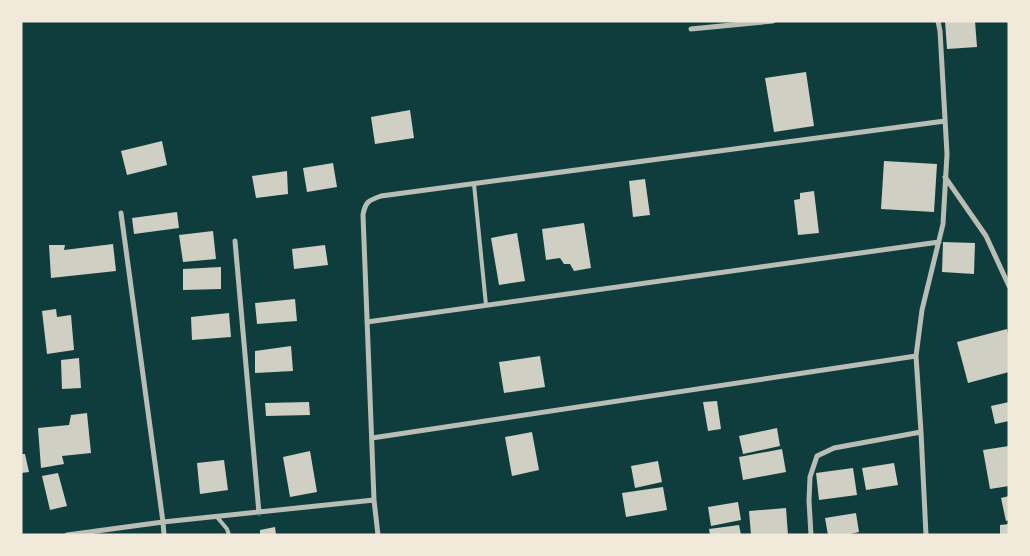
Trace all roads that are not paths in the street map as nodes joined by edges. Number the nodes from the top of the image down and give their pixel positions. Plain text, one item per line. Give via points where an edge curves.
1 (773, 21) edge
2 (938, 21) edge
3 (691, 29) dead end
4 (945, 122) junction
5 (945, 177) junction
6 (474, 184) junction
7 (120, 213) dead end
8 (235, 241) dead end
9 (939, 242) junction
10 (1009, 286) edge
11 (486, 305) junction
12 (367, 322) junction
13 (916, 356) junction
14 (921, 432) junction
15 (372, 438) junction
16 (374, 500) junction
17 (259, 513) junction
18 (217, 517) junction
19 (163, 522) junction
20 (67, 535) edge
21 (164, 535) edge
22 (229, 535) edge
23 (378, 535) edge
24 (811, 535) edge
25 (926, 535) edge

1 - 3 street
2 - 4 street
4 - 5 street
4 - 6 street
5 - 9 street
5 - 10 street via 986,236
6 - 11 lane
6 - 12 street via 382,196 365,206
7 - 19 street
8 - 17 street
9 - 11 street
9 - 13 street via 922,310
11 - 12 street
12 - 15 street
13 - 14 street
13 - 15 street
14 - 24 street via 834,448 817,456 810,477
14 - 25 street
15 - 16 street
16 - 17 street
16 - 23 street
17 - 18 street
18 - 19 street
18 - 22 lane
19 - 20 street
19 - 21 street

